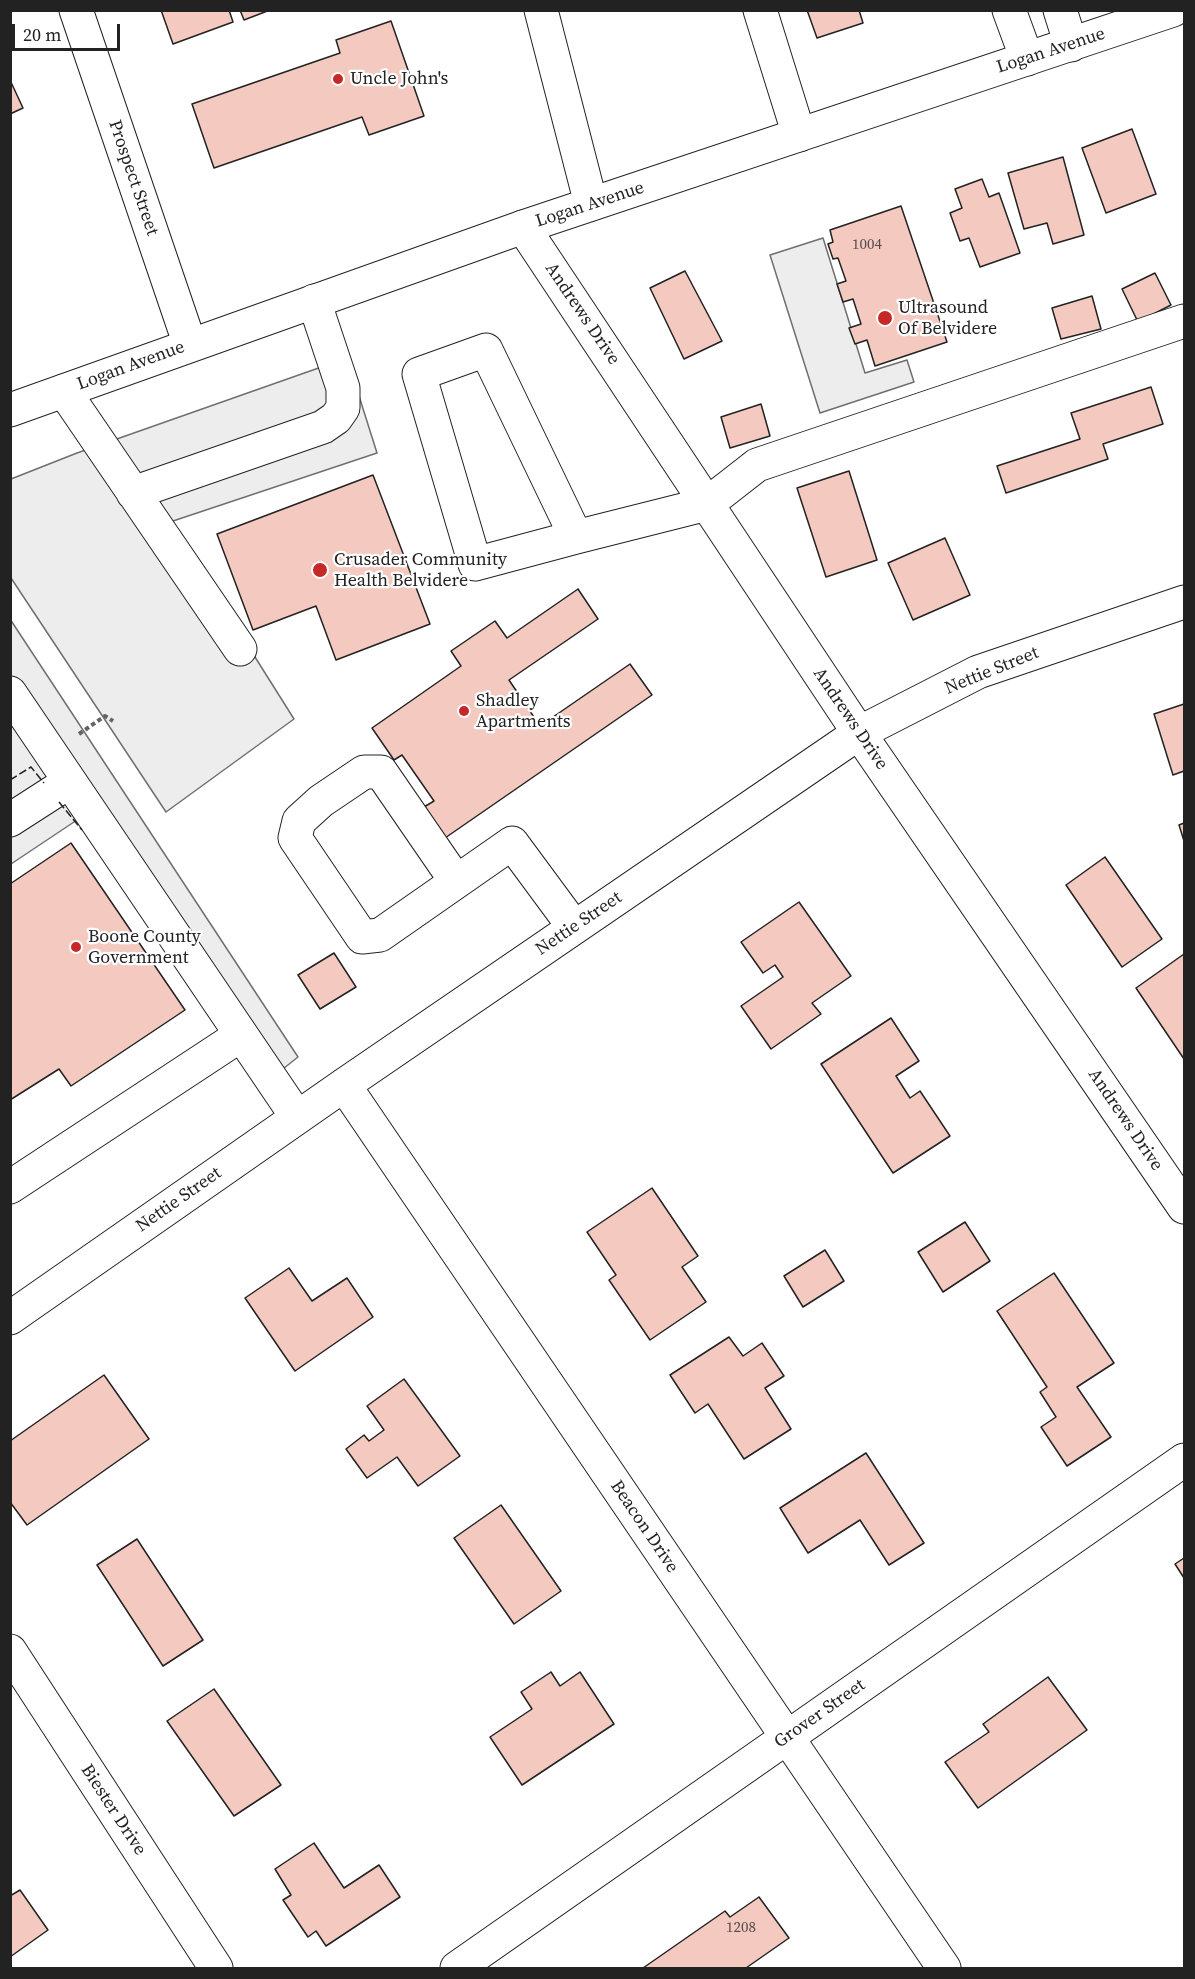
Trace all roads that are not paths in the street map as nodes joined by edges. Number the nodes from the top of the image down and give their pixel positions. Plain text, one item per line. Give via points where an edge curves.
1 (76, 10) edge
2 (540, 10) edge
3 (760, 10) edge
4 (1009, 10) edge
5 (1060, 10) edge
6 (1173, 10) edge
7 (1071, 45) junction
8 (1027, 59) junction
9 (799, 135) junction
10 (591, 204) junction
11 (523, 226) junction
12 (314, 301) junction
13 (1185, 321) edge
14 (190, 345) junction
15 (64, 391) junction
16 (10, 410) edge
17 (134, 493) junction
18 (707, 504) junction
19 (576, 537) junction
20 (1185, 602) edge
21 (240, 649) dead end
22 (10, 693) edge
23 (859, 732) junction
24 (69, 782) junction
25 (10, 820) edge
26 (456, 881) junction
27 (574, 927) junction
28 (241, 1035) junction
29 (344, 1085) junction
30 (297, 1118) junction
31 (10, 1188) edge
32 (1185, 1207) edge
33 (10, 1318) edge
34 (1185, 1460) edge
35 (10, 1651) edge
36 (787, 1737) junction
37 (216, 1968) edge
38 (457, 1968) edge
39 (944, 1968) edge

1 - 14 street, Prospect Street
2 - 10 street
3 - 9 street
4 - 8 street
5 - 7 street
6 - 7 street, Logan Avenue
7 - 8 street, Logan Avenue
8 - 9 street, Logan Avenue
9 - 10 street, Logan Avenue
10 - 11 street, Logan Avenue
11 - 12 street, Logan Avenue
11 - 18 street, Andrews Drive
12 - 14 street, Logan Avenue
12 - 17 street via 343,388 343,408 336,418 323,427
13 - 18 street via 757,465
14 - 15 street, Logan Avenue
15 - 16 street, Logan Avenue
15 - 17 street
17 - 21 street
18 - 19 street
18 - 23 street, Andrews Drive
19 - 19 street via 475,564 419,374 486,350
20 - 23 street, Nettie Street via 978,672
22 - 24 street
23 - 27 street, Nettie Street
23 - 32 street, Andrews Drive
24 - 25 street
24 - 28 street
26 - 26 street via 380,935 362,937 295,838 299,821 364,772 381,772
26 - 27 street via 512,843
27 - 29 street, Nettie Street
28 - 30 street
28 - 31 street
29 - 30 street, Nettie Street
29 - 36 street, Beacon Drive
30 - 33 street, Nettie Street
34 - 36 street, Grover Street
35 - 37 street, Biester Drive
36 - 38 street, Grover Street
36 - 39 street, Beacon Drive

